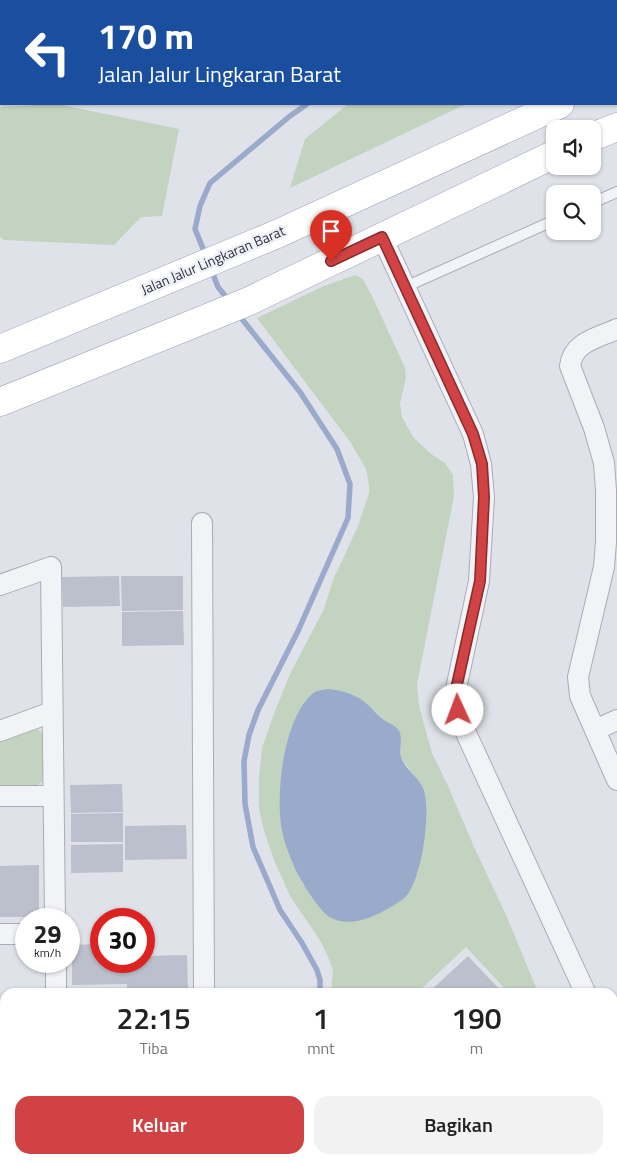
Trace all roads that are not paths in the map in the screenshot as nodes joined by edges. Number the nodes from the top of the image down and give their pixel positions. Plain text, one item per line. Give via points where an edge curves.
1 (558, 105) edge
2 (617, 127) edge
3 (601, 133) edge
4 (546, 158) edge
5 (617, 192) edge
6 (601, 199) edge
7 (546, 224) edge
8 (382, 237) junction
9 (405, 287) junction
10 (617, 329) edge
11 (0, 349) edge
12 (0, 402) edge
13 (611, 460) edge
14 (202, 523) dead end
15 (0, 585) edge
16 (609, 586) edge
17 (52, 712) junction
18 (617, 720) edge
19 (595, 730) junction
20 (0, 731) edge
21 (617, 780) edge
22 (0, 796) edge
23 (53, 796) junction
24 (55, 908) edge
25 (0, 934) edge
26 (15, 934) edge
27 (56, 973) edge
28 (56, 988) edge
29 (204, 988) edge
30 (583, 988) edge

1 - 11 main road, Jalan Jalur Lingkaran Barat via 278,234
2 - 3 main road
4 - 8 main road
5 - 6 lane
7 - 9 lane
8 - 9 street
8 - 12 main road via 247,302
9 - 30 street via 473,434 482,464 484,497 480,581 456,689 458,710
10 - 13 street via 578,347 571,359 572,372
13 - 16 street via 606,542
14 - 29 street
15 - 17 street via 51,567
16 - 19 street via 578,677 580,696
17 - 20 street
17 - 23 street
18 - 19 street
19 - 21 street
22 - 23 street
23 - 24 street
25 - 26 street
27 - 28 street

